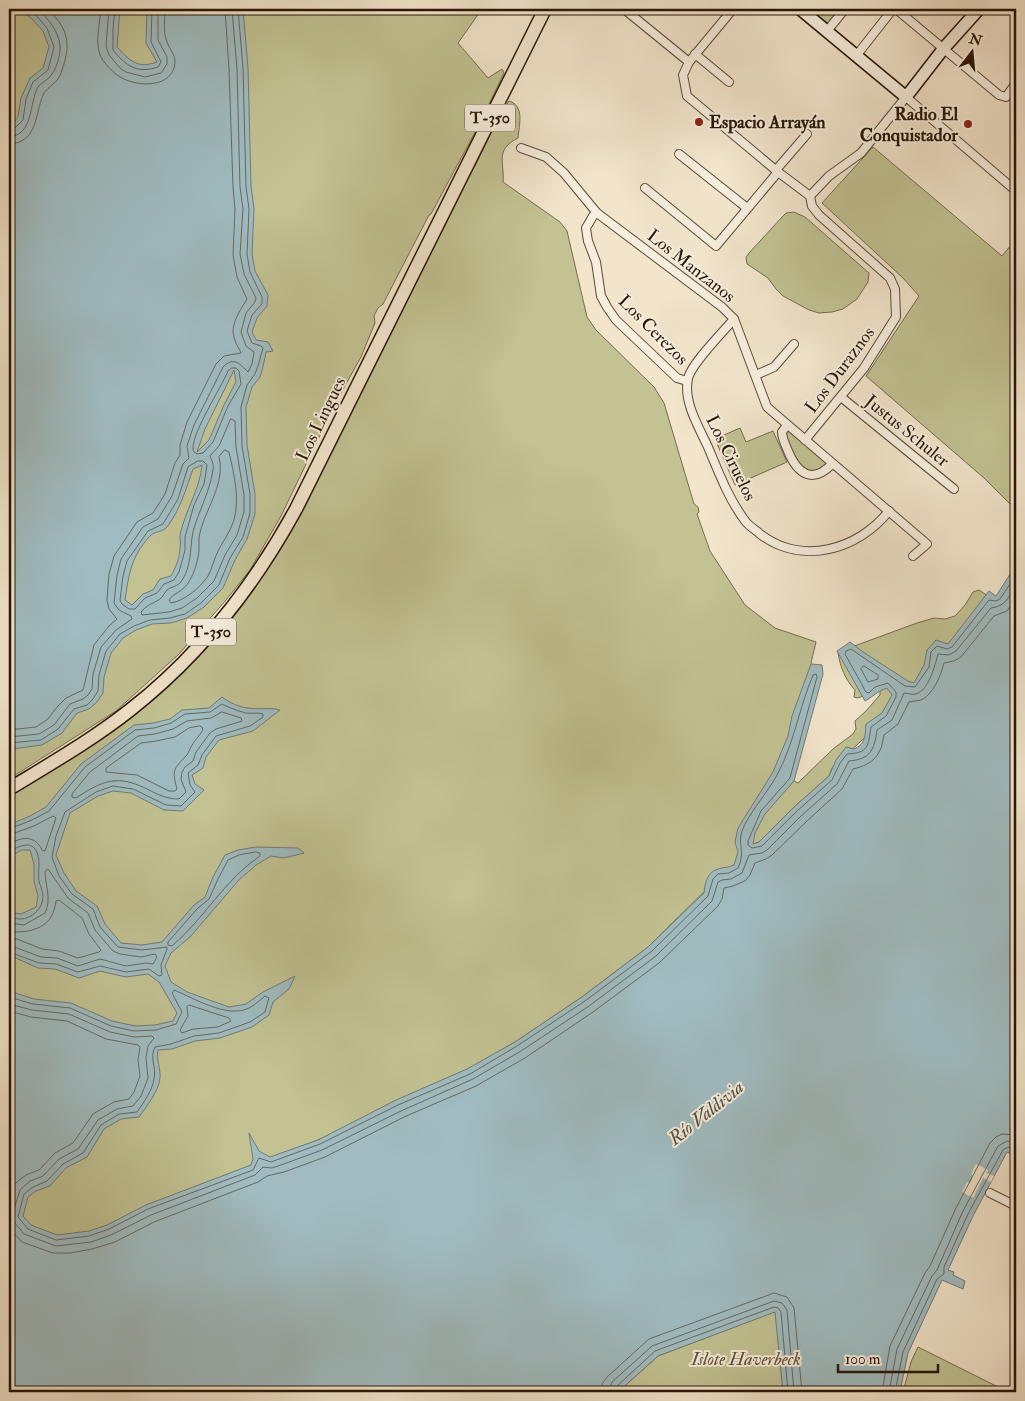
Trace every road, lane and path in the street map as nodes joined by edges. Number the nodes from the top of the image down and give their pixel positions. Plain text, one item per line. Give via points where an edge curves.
1 (545, 9) edge
2 (624, 9) edge
3 (733, 9) edge
4 (800, 9) edge
5 (845, 9) edge
6 (979, 9) edge
7 (899, 10) edge
8 (827, 31) junction
9 (944, 48) junction
10 (695, 54) junction
11 (856, 56) junction
12 (689, 62) junction
13 (729, 82) dead end
14 (1016, 83) edge
15 (906, 97) junction
16 (807, 134) dead end
17 (521, 148) dead end
18 (679, 154) dead end
19 (777, 171) junction
20 (646, 188) dead end
21 (1016, 191) edge
22 (810, 196) junction
23 (747, 208) junction
24 (598, 213) junction
25 (734, 319) junction
26 (794, 344) dead end
27 (756, 376) junction
28 (687, 381) junction
29 (841, 397) junction
30 (787, 426) junction
31 (805, 440) junction
32 (832, 464) junction
33 (954, 489) dead end
34 (889, 512) junction
35 (913, 556) dead end
36 (9, 789) edge
37 (990, 1194) dead end
38 (1016, 1206) edge

1 - 36 main road, Los Lingues / T-350 via 296,509 263,566 224,618 164,681 101,732
2 - 12 street
3 - 10 street
4 - 8 street
5 - 8 street
6 - 9 street
7 - 9 street
7 - 11 street
8 - 11 street
9 - 14 street via 999,95 1006,97
9 - 15 street
10 - 12 street
10 - 13 street
11 - 15 street
12 - 19 street via 683,75 686,96
15 - 21 street
15 - 22 street via 861,153 829,176
16 - 19 street
17 - 24 street, Los Manzanos via 552,162
18 - 23 street
19 - 22 street
19 - 23 street
20 - 23 street via 716,246
22 - 29 street, Los Duraznos via 819,215 890,278 895,289 896,316 864,368
24 - 25 street, Los Manzanos
24 - 28 street, Los Cerezos via 586,228 596,262 600,296 622,326 677,378
25 - 27 street, Los Manzanos
25 - 28 street via 692,368
26 - 27 street via 774,367
27 - 30 street, Los Manzanos via 767,407
28 - 34 street, Los Ciruelos via 691,408 728,493 747,523 765,538 799,551 832,549 862,536
29 - 31 street, Los Duraznos
29 - 33 street, Justus Schuler
30 - 31 street, Los Manzanos
30 - 32 street via 782,437 798,469 806,475 818,474
31 - 32 street, Los Manzanos
32 - 34 street, Los Manzanos
34 - 35 street, Los Manzanos via 927,544
37 - 38 street

